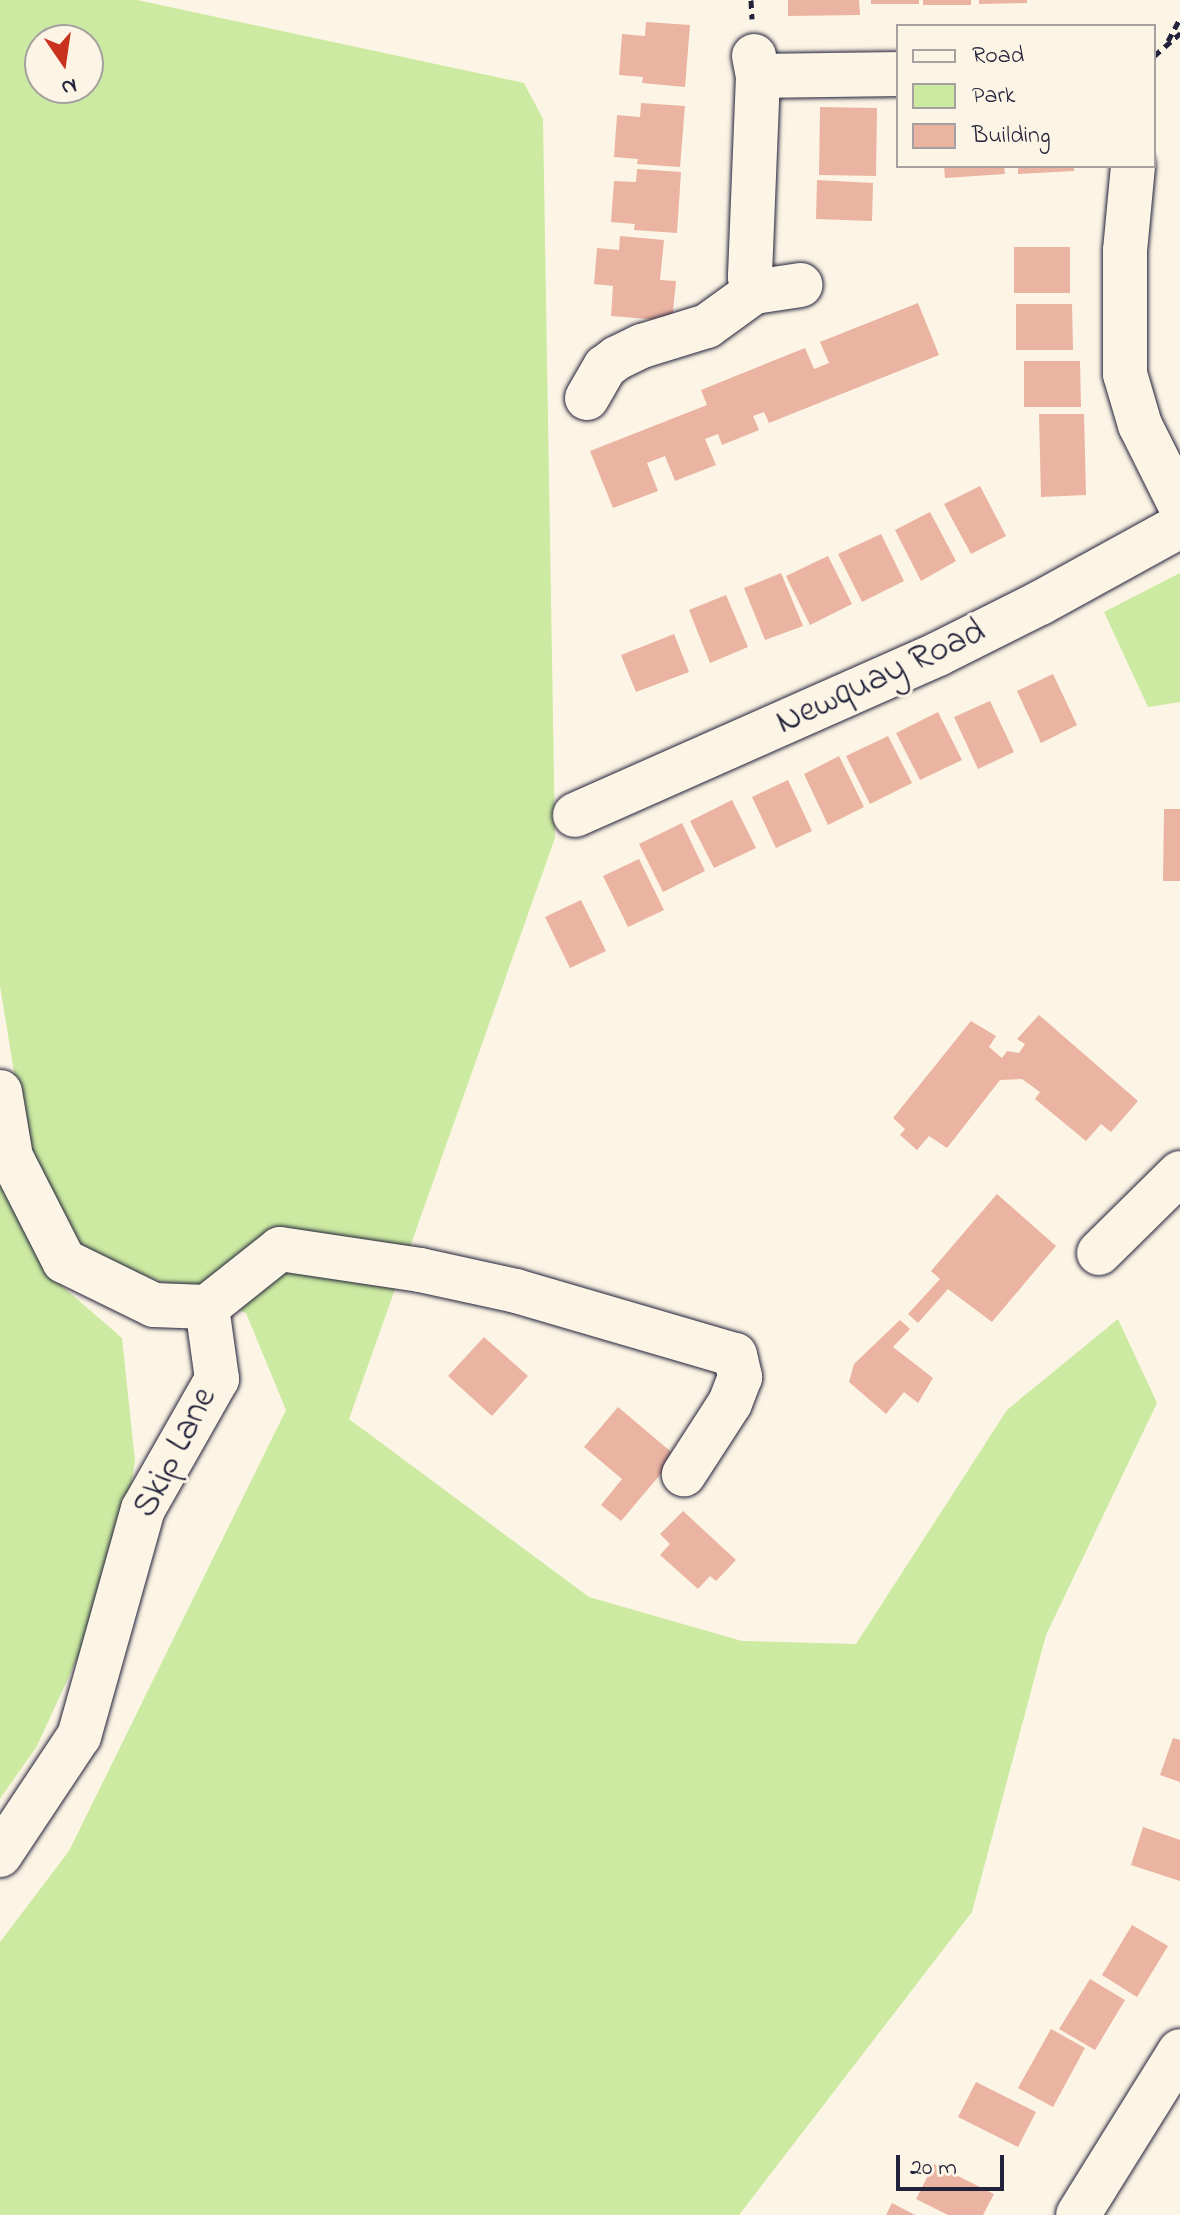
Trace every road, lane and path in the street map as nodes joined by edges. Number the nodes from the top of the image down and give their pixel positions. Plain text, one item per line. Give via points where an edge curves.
1 (1180, 18) edge
2 (1180, 33) edge
3 (1166, 46) junction
4 (1156, 54) edge
5 (896, 74) edge
6 (1133, 168) edge
7 (800, 285) dead end
8 (754, 292) junction
9 (587, 398) dead end
10 (1180, 505) edge
11 (1180, 526) edge
12 (575, 815) dead end
13 (0, 1092) edge
14 (1180, 1173) edge
15 (1099, 1253) dead end
16 (207, 1307) junction
17 (684, 1474) dead end
18 (0, 1855) edge
19 (1180, 2051) edge
20 (1078, 2215) edge

1 - 3 path
2 - 3 path
3 - 4 path
5 - 8 street via 756,66 750,277
6 - 10 street via 1125,251 1125,374 1140,425
7 - 8 street
8 - 9 street via 707,326 617,358 605,367
11 - 12 street, Newquay Road via 938,654
13 - 16 street via 11,1157 64,1261 154,1305
14 - 15 street
16 - 17 street via 280,1249 516,1291 735,1355 740,1377 730,1403
16 - 18 street, Skip Lane via 217,1379 143,1509 79,1736
19 - 20 street

